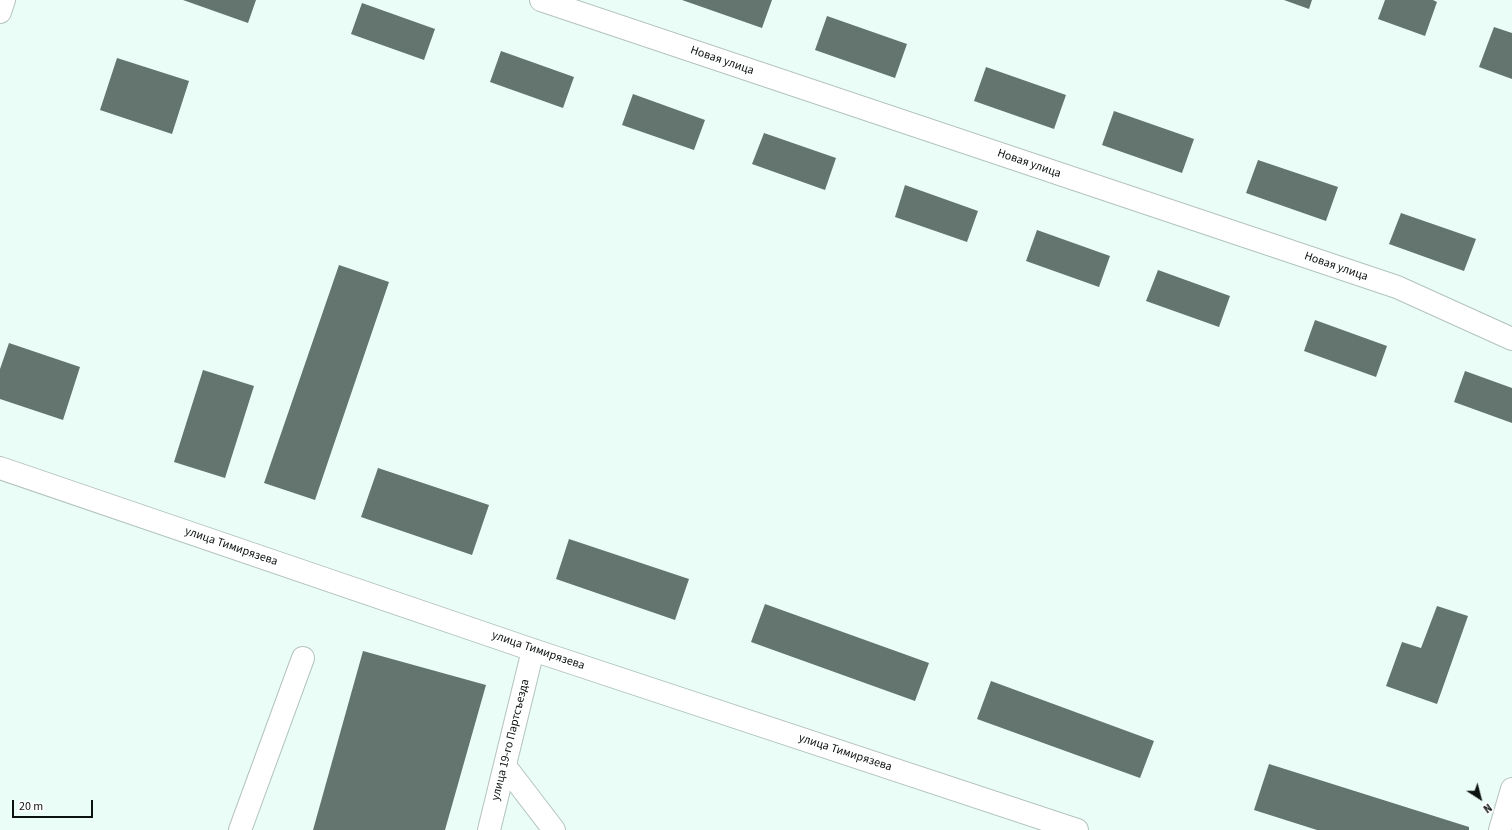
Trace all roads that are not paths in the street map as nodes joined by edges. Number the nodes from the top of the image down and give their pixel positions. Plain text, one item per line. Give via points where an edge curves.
1 (4, 0) edge
2 (542, 0) edge
3 (0, 12) edge
4 (1512, 338) edge
5 (0, 468) edge
6 (533, 650) junction
7 (303, 658) dead end
8 (505, 766) junction
9 (1512, 789) edge
10 (240, 830) edge
11 (489, 830) edge
12 (554, 830) edge
13 (1077, 830) edge
14 (1500, 830) edge

1 - 3 street
2 - 4 street, Новая улица via 1396,287
5 - 6 street, улица Тимирязева
6 - 8 street, улица 19-го Партсъезда
6 - 13 street, улица Тимирязева
7 - 10 street
8 - 11 street, улица 19-го Партсъезда
8 - 12 street
9 - 14 street

